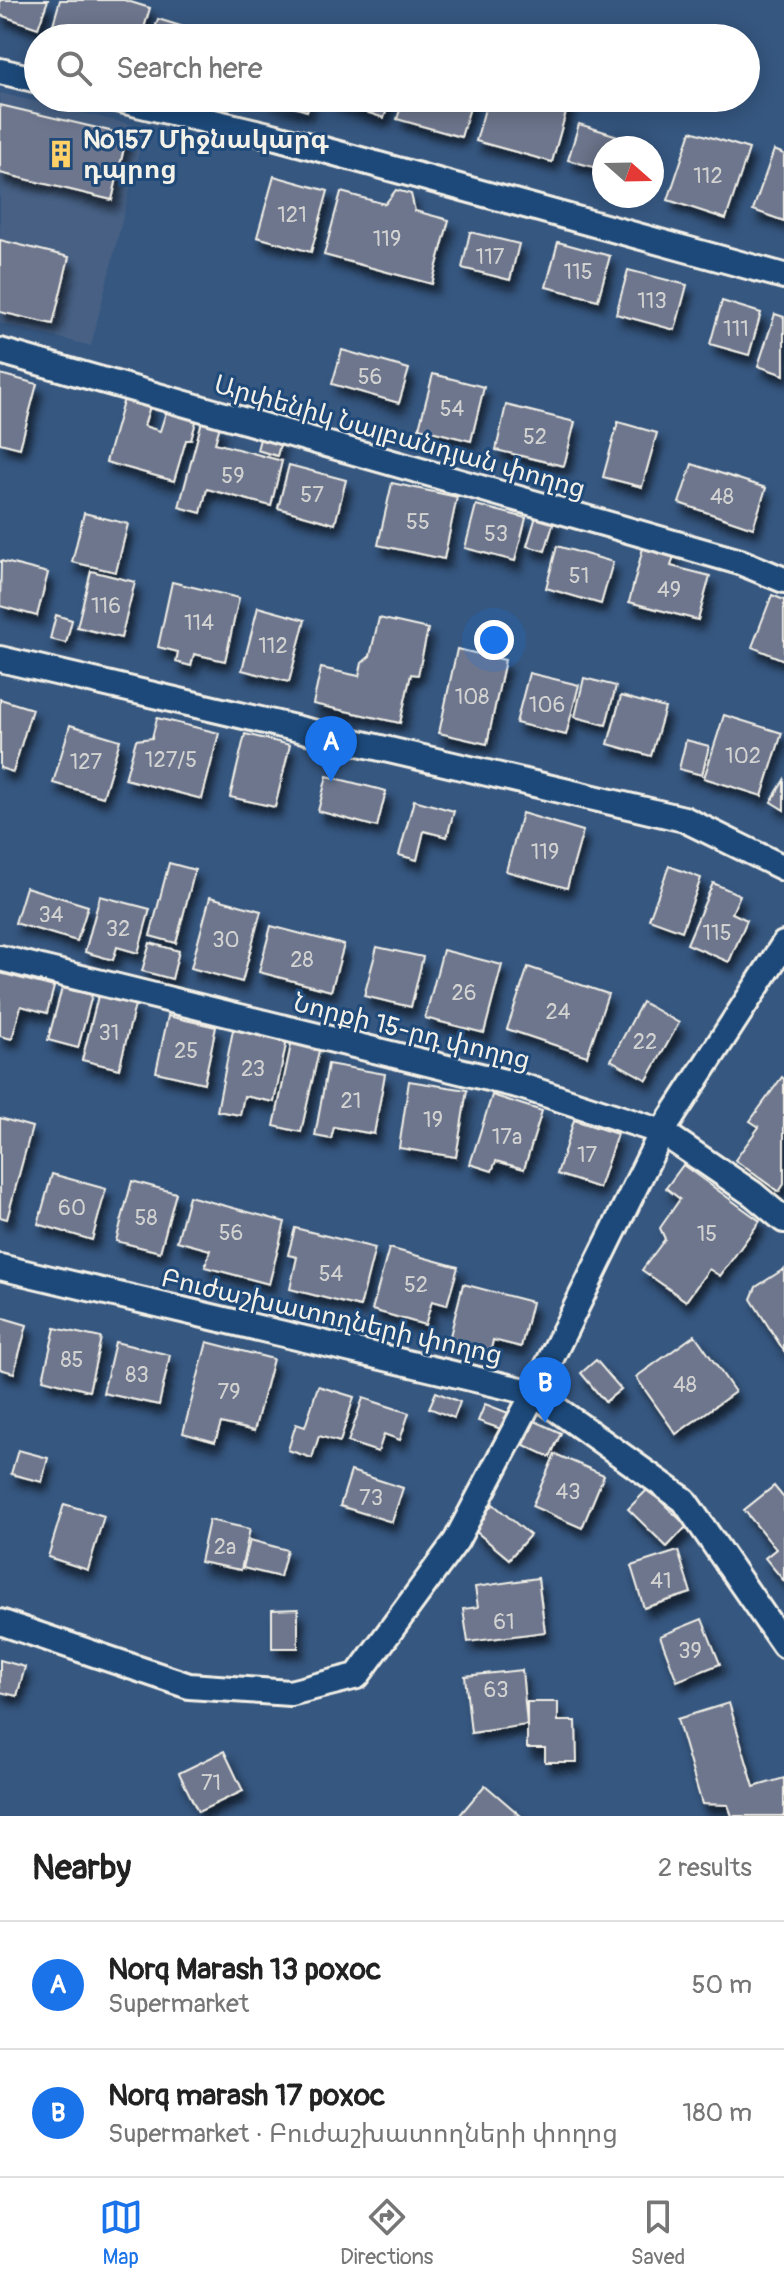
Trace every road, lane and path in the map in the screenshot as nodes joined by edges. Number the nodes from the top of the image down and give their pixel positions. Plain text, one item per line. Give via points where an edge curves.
1 (0, 71) edge
2 (24, 77) edge
3 (171, 112) edge
4 (784, 276) edge
5 (0, 351) edge
6 (784, 580) edge
7 (0, 659) edge
8 (784, 868) edge
9 (784, 944) edge
10 (0, 958) edge
11 (662, 1132) junction
12 (784, 1220) edge
13 (0, 1267) edge
14 (534, 1393) junction
15 (0, 1622) edge
16 (784, 1645) edge

1 - 2 street
3 - 4 street
5 - 6 street, Արփենիկ Նալբանդյան փողոց via 740,562
7 - 8 street via 684,819
9 - 11 street
10 - 11 street, Նորքի 15-րդ փողոց via 521,1086
11 - 12 street, Նորքի 15-րդ փողոց
11 - 14 street
13 - 14 street, Բուժաշխատողների փողոց
14 - 15 street via 456,1541 357,1676 290,1693 189,1686
14 - 16 street, Բուժաշխատողների փողոց via 684,1500

